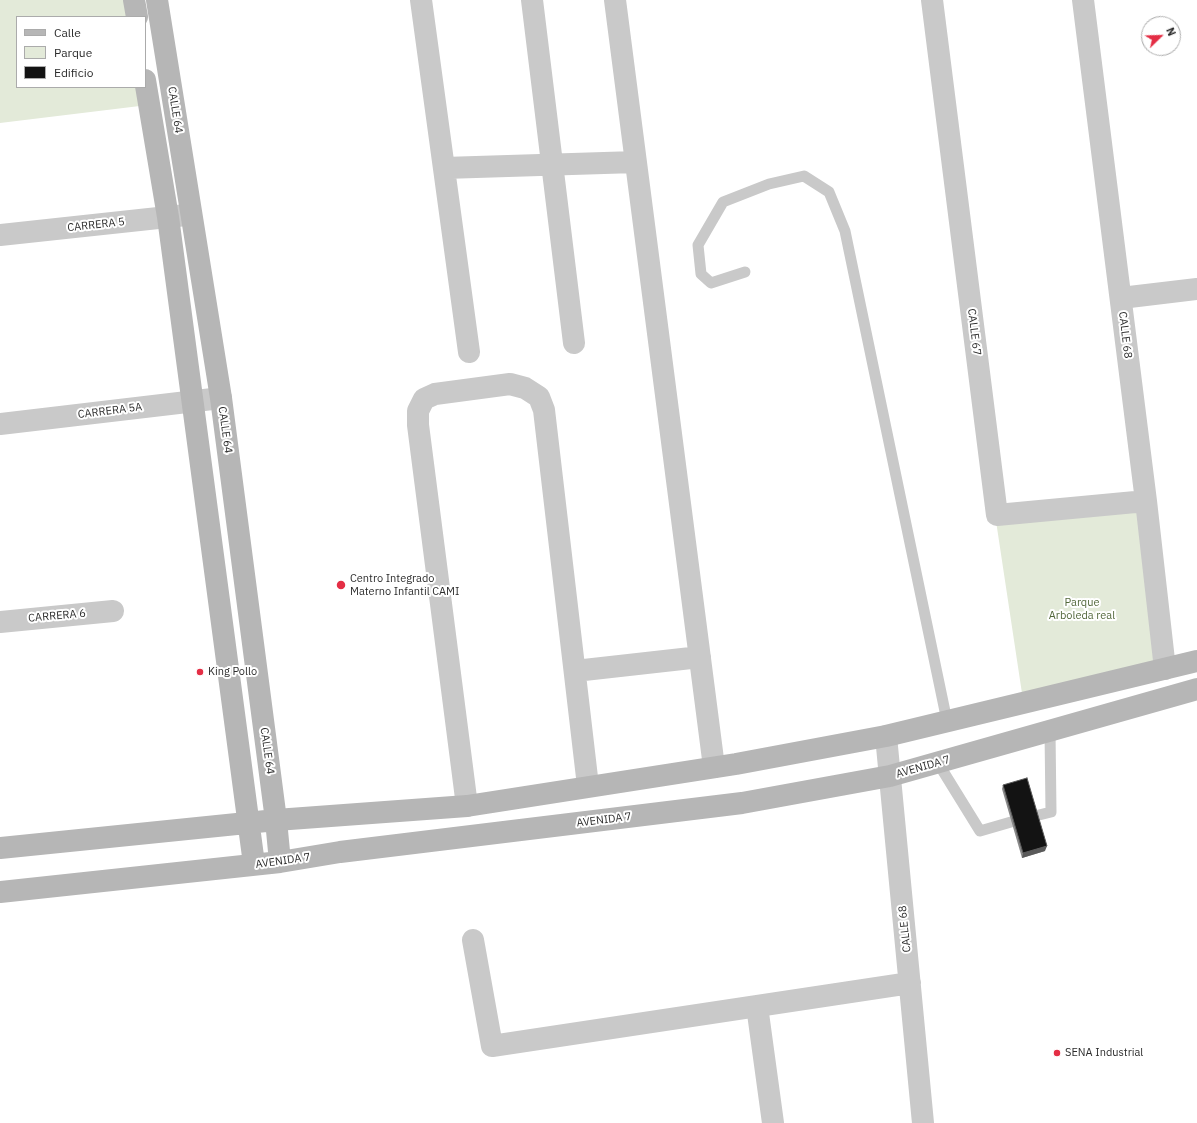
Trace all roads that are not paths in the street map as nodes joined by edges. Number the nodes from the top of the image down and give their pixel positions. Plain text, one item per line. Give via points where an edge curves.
1 (158, 0) edge
2 (421, 0) edge
3 (532, 0) edge
4 (615, 0) edge
5 (932, 0) edge
6 (1083, 0) edge
7 (135, 7) edge
8 (146, 86) edge
9 (636, 162) junction
10 (552, 165) junction
11 (444, 168) junction
12 (192, 214) junction
13 (168, 217) junction
14 (0, 235) edge
15 (745, 272) dead end
16 (1197, 289) edge
17 (1121, 298) junction
18 (574, 344) dead end
19 (470, 352) dead end
20 (221, 398) junction
21 (192, 401) junction
22 (0, 424) edge
23 (1146, 501) junction
24 (113, 611) dead end
25 (0, 622) edge
26 (700, 657) junction
27 (1197, 661) edge
28 (1165, 669) junction
29 (575, 671) junction
30 (1197, 689) edge
31 (947, 721) junction
32 (1050, 731) junction
33 (886, 736) junction
34 (938, 763) junction
35 (714, 767) junction
36 (890, 776) junction
37 (588, 786) junction
38 (467, 806) junction
39 (1035, 816) edge
40 (276, 820) junction
41 (1011, 822) edge
42 (250, 824) junction
43 (0, 848) edge
44 (280, 862) junction
45 (254, 864) junction
46 (0, 892) edge
47 (473, 940) dead end
48 (910, 983) junction
49 (757, 1006) junction
50 (773, 1123) edge
51 (923, 1123) edge

1 - 7 street
1 - 12 main road, CALLE 64
2 - 11 street
3 - 10 street
4 - 9 street
5 - 23 street, CALLE 67 via 997,515
6 - 17 street, CALLE 68
8 - 13 main road
9 - 10 street
9 - 26 street
10 - 11 street
10 - 18 street
11 - 19 street
12 - 13 street, CARRERA 5
12 - 20 main road, CALLE 64
13 - 14 street, CARRERA 5
13 - 21 main road
15 - 31 lane via 711,284 701,274 698,245 723,202 769,184 804,176 829,192 845,232
16 - 17 street
17 - 23 street, CALLE 68
20 - 21 street, CARRERA 5A
20 - 40 main road, CALLE 64
21 - 22 street, CARRERA 5A
21 - 42 main road
23 - 28 street, CALLE 68
24 - 25 street, CARRERA 6
26 - 29 street
26 - 35 street
27 - 28 main road
28 - 31 main road
29 - 37 street
29 - 38 street via 544,410 538,397 525,388 510,384 435,394 424,399 418,411 418,425
30 - 32 main road, AVENIDA 7
31 - 33 main road
32 - 34 main road, AVENIDA 7
32 - 39 lane via 1051,812
33 - 35 main road
33 - 36 street, CALLE 68
34 - 36 main road, AVENIDA 7
34 - 41 lane via 980,831
35 - 37 main road
36 - 44 main road, AVENIDA 7 via 742,803 340,852
36 - 48 street, CALLE 68
37 - 38 main road
38 - 40 main road
40 - 42 main road
40 - 44 main road, CALLE 64
42 - 43 main road
42 - 45 main road
44 - 45 main road, AVENIDA 7
45 - 46 main road, AVENIDA 7
47 - 49 street via 492,1046
48 - 49 street
48 - 51 street, CALLE 68
49 - 50 street

